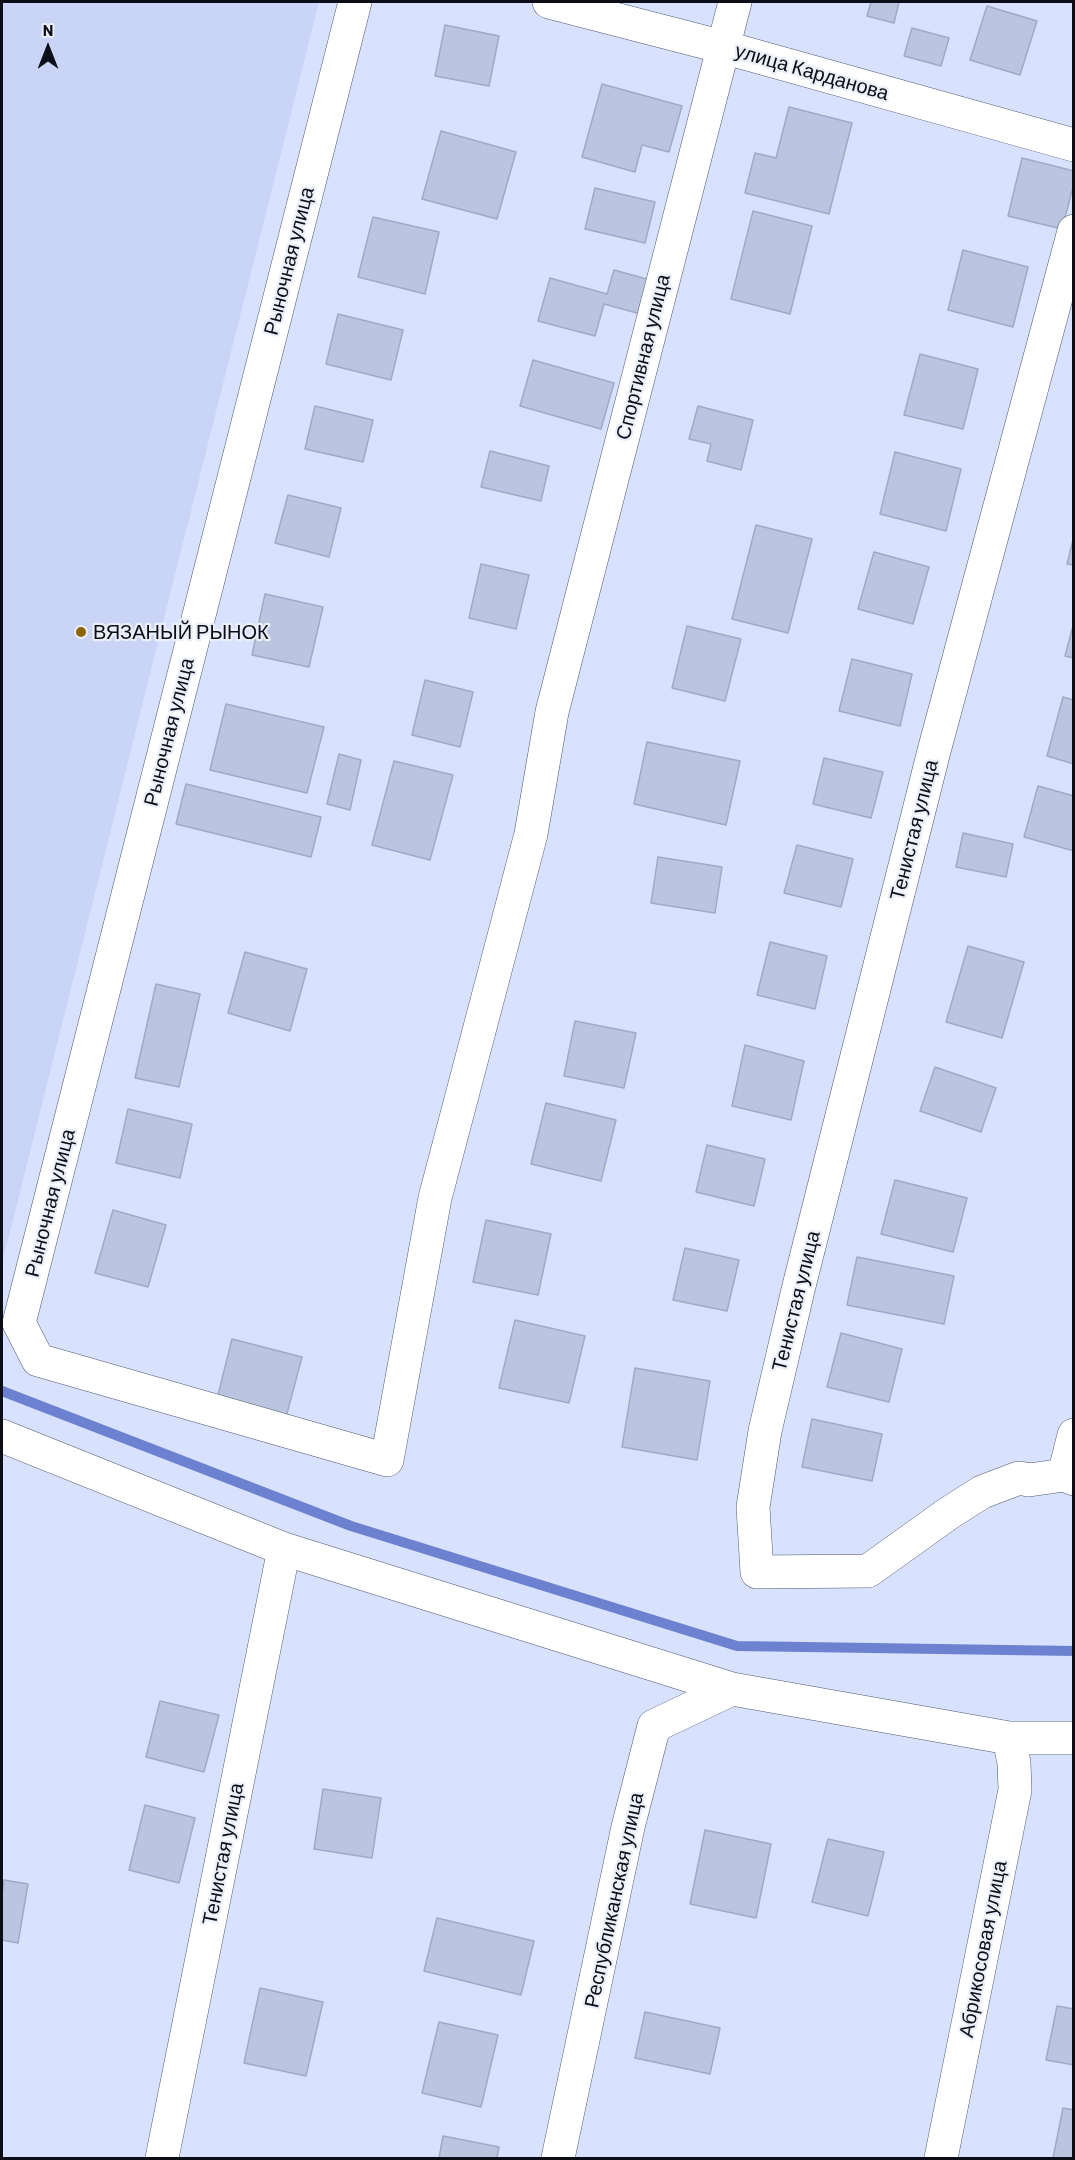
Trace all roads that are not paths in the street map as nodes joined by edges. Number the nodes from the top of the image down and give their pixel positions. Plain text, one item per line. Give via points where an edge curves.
1 (355, 2) edge
2 (549, 2) edge
3 (735, 2) edge
4 (723, 47) junction
5 (1074, 145) edge
6 (1074, 231) edge
7 (19, 1323) joint
8 (1074, 1435) edge
9 (2, 1436) edge
10 (1069, 1477) edge
11 (284, 1549) junction
12 (732, 1689) junction
13 (1009, 1738) junction
14 (1074, 1738) edge
15 (162, 2158) edge
16 (558, 2158) edge
17 (941, 2158) edge

1 - 7 street, Рыночная улица
2 - 4 street, улица Карданова
3 - 4 street, Спортивная улица
4 - 5 street, улица Карданова
4 - 7 street, Спортивная улица via 552,712 531,834 435,1198 387,1460 38,1360
6 - 10 street, Тенистая улица via 934,751 801,1278 765,1431 753,1507 757,1572 868,1571 982,1492 1019,1478
8 - 10 street
9 - 11 street
11 - 12 street
11 - 15 street, Тенистая улица
12 - 13 street
12 - 16 street, Республиканская улица via 654,1726 628,1827
13 - 14 street
13 - 17 street, Абрикосовая улица via 1015,1790

